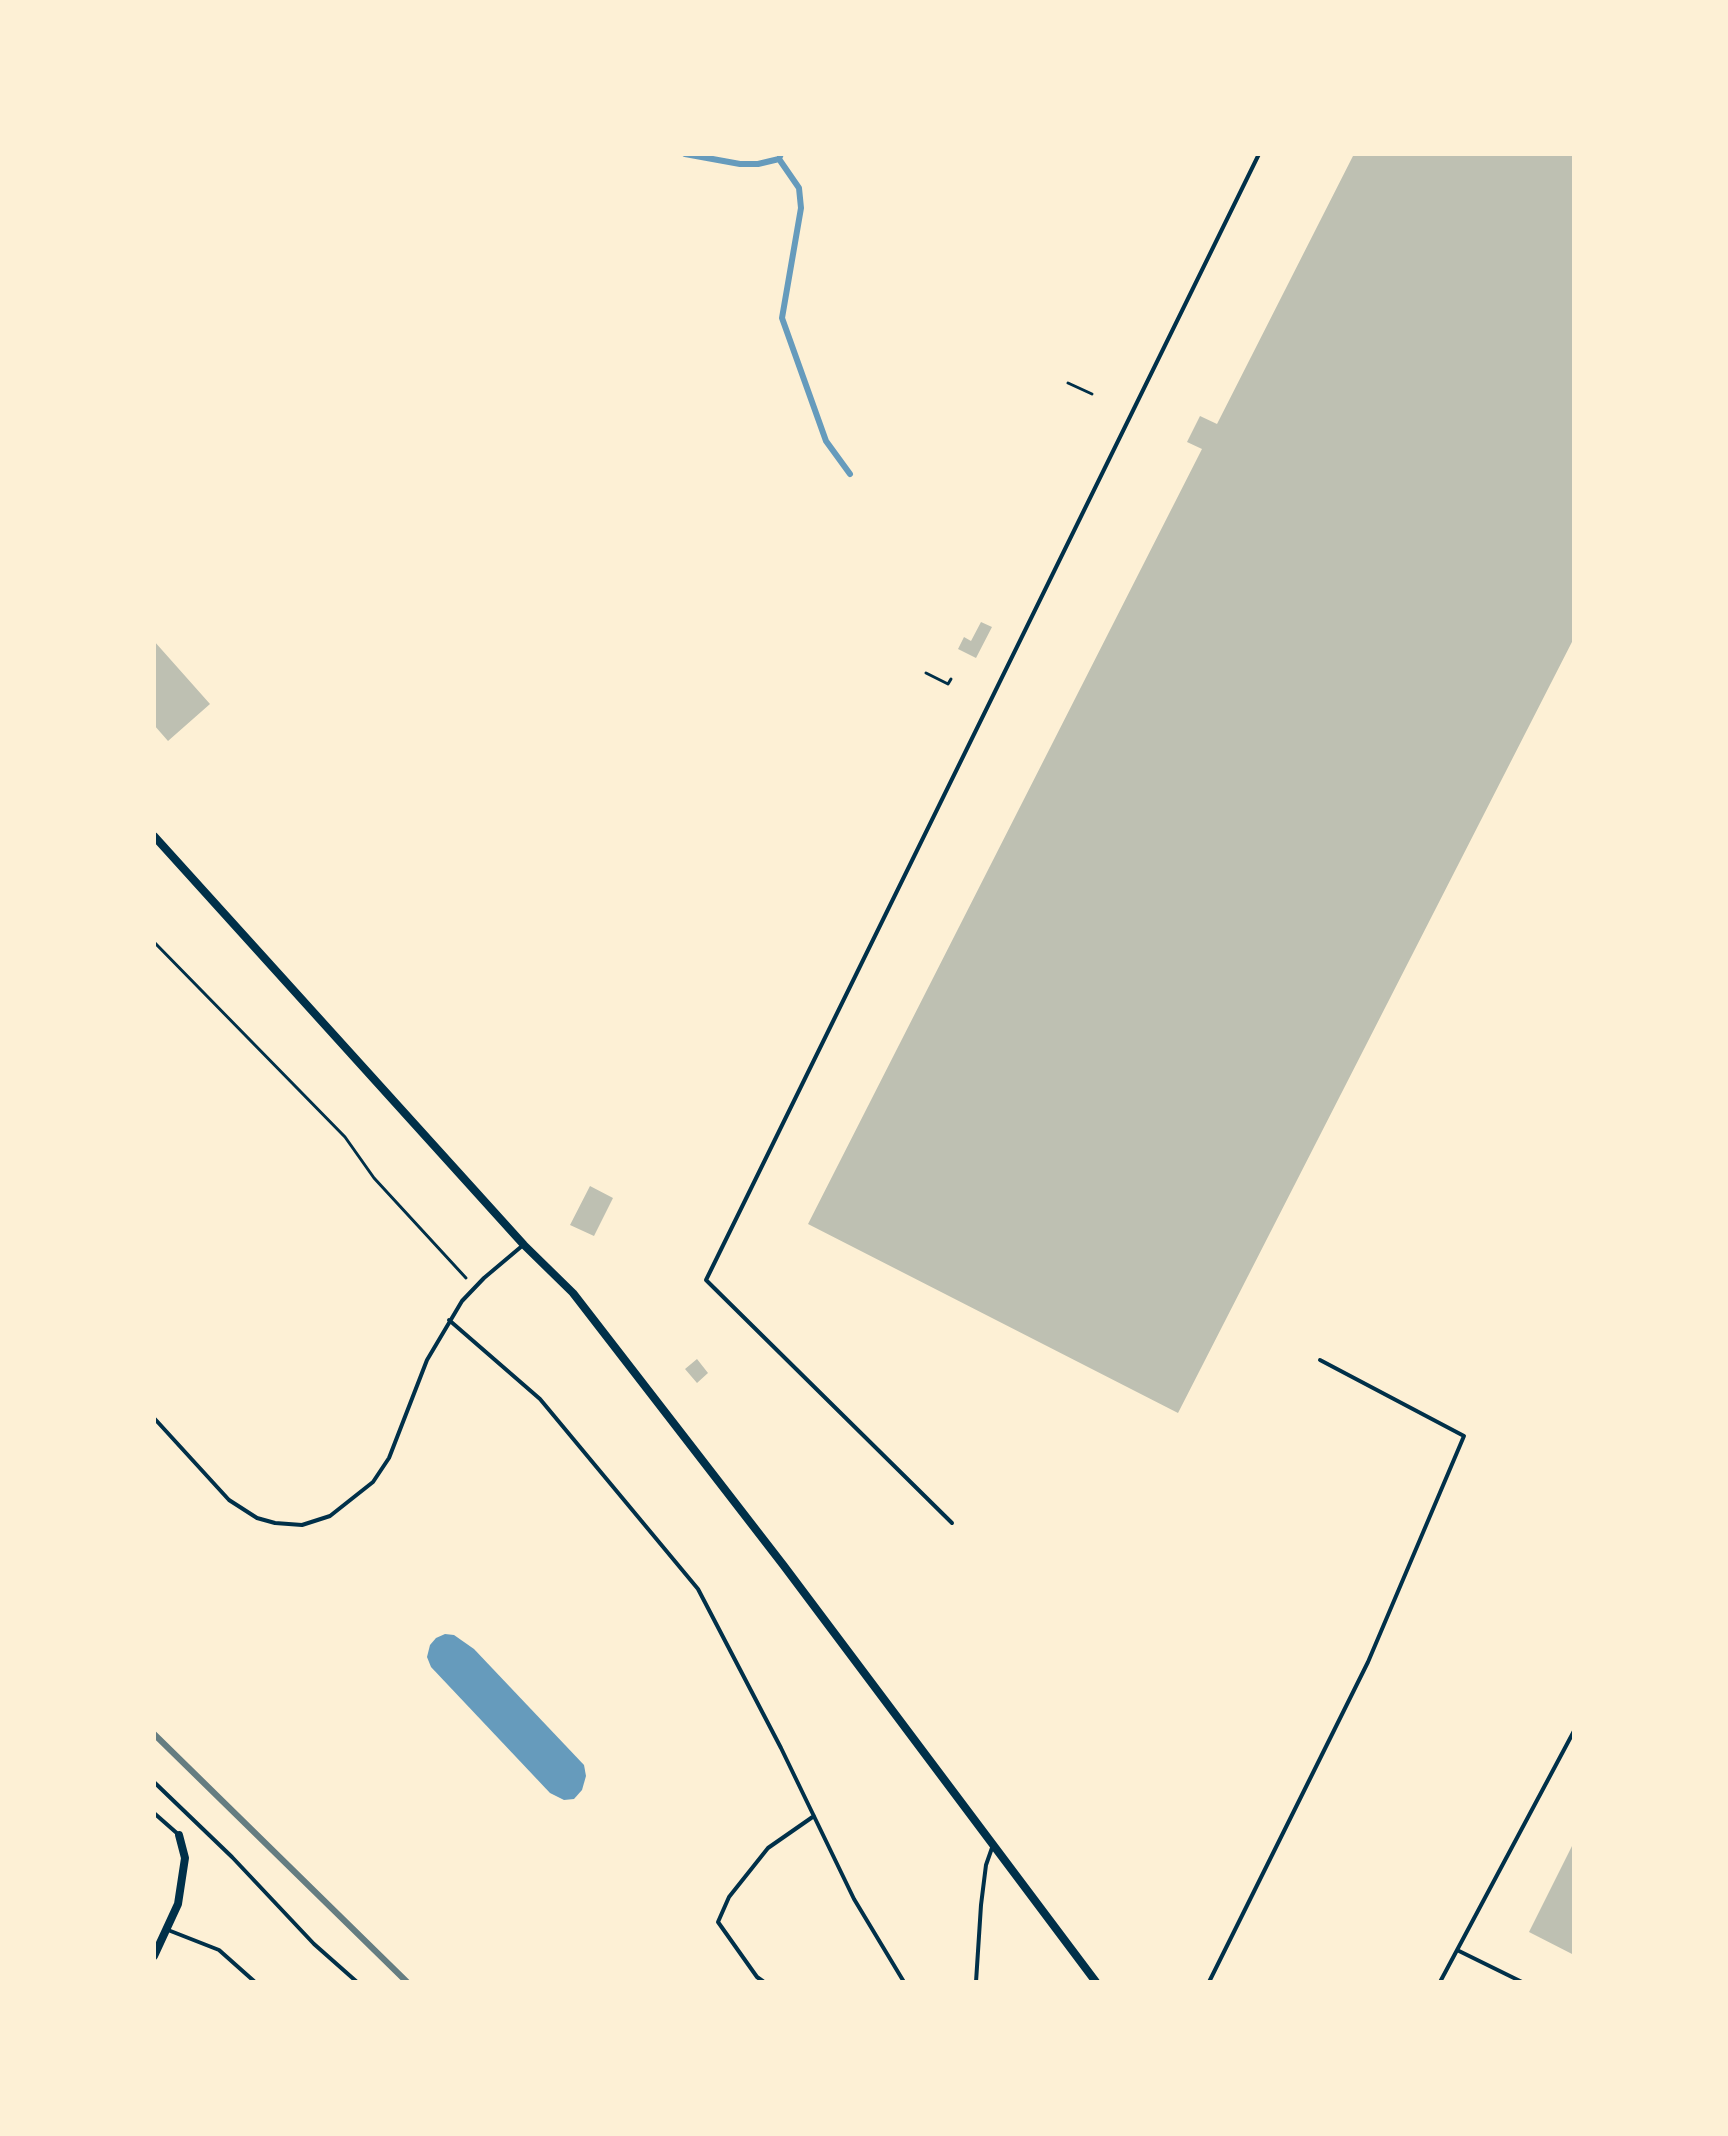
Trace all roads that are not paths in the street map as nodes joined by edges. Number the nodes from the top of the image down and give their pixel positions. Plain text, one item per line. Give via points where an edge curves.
1 (1259, 154) edge
2 (154, 836) edge
3 (524, 1245) junction
4 (449, 1320) junction
5 (1320, 1360) dead end
6 (154, 1418) edge
7 (952, 1523) dead end
8 (1574, 1731) edge
9 (154, 1782) edge
10 (154, 1813) edge
11 (814, 1816) junction
12 (179, 1835) joint
13 (993, 1843) junction
14 (168, 1930) junction
15 (1457, 1950) junction
16 (154, 1956) edge
17 (255, 1982) edge
18 (357, 1982) edge
19 (764, 1982) edge
20 (904, 1982) edge
21 (976, 1982) edge
22 (1096, 1982) edge
23 (1209, 1982) edge
24 (1440, 1982) edge
25 (1522, 1982) edge

1 - 7 lane via 706,1280
2 - 3 street
3 - 4 lane via 474,1287
3 - 13 street via 573,1293
4 - 6 lane via 427,1360 389,1458 373,1482 330,1516 302,1525 257,1518 229,1500
4 - 11 lane via 540,1399 698,1589
5 - 23 lane via 1464,1436 1368,1662
8 - 15 lane
9 - 18 lane
10 - 12 lane
11 - 19 lane via 768,1848 729,1897 718,1922
11 - 20 lane via 854,1899
12 - 14 street via 183,1878
13 - 21 lane via 981,1905
13 - 22 street
14 - 16 street
14 - 17 lane via 219,1950
15 - 24 lane
15 - 25 lane

